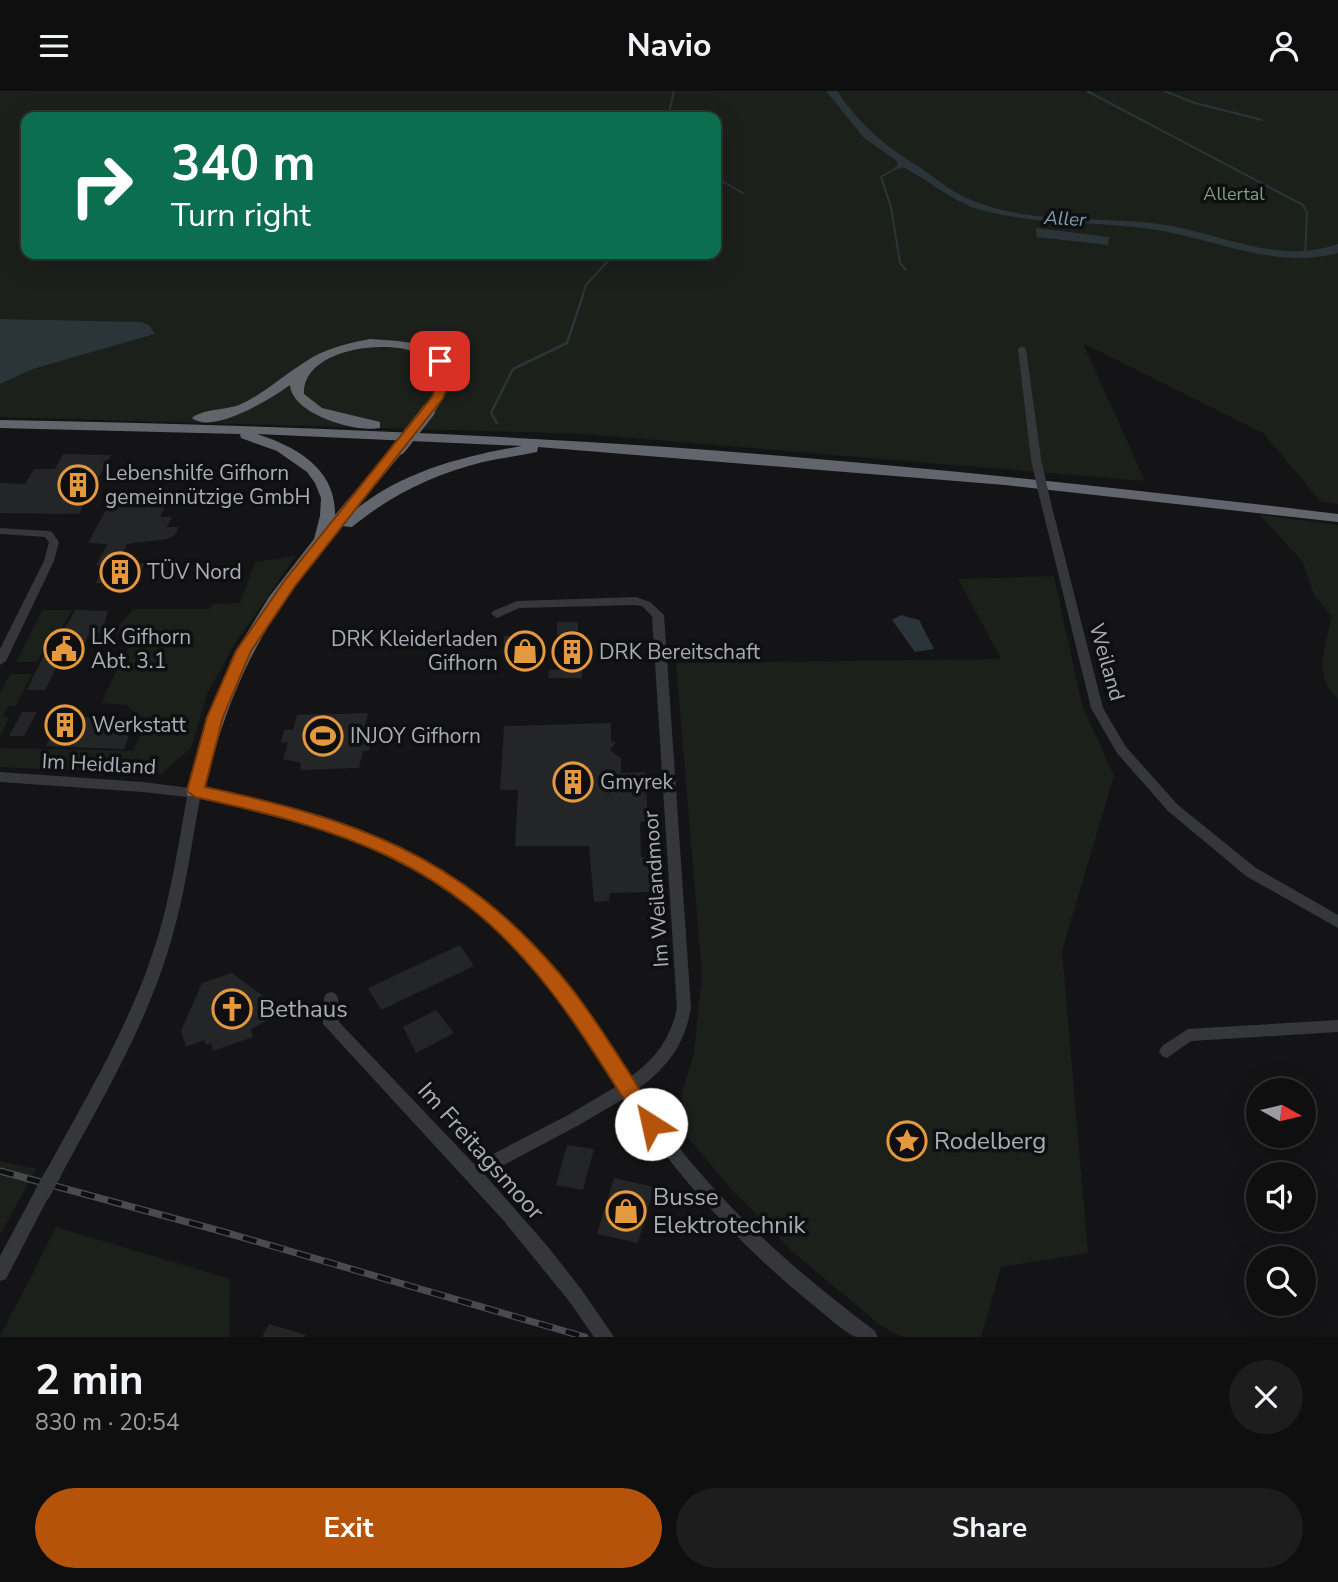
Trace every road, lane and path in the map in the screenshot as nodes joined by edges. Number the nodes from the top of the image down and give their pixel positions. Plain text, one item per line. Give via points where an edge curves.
1 (1022, 349) dead end
2 (310, 363) junction
3 (0, 418) edge
4 (174, 420) junction
5 (0, 424) edge
6 (211, 428) junction
7 (393, 429) junction
8 (636, 449) junction
9 (1338, 512) edge
10 (1338, 518) edge
11 (0, 531) edge
12 (306, 562) junction
13 (497, 614) dead end
14 (0, 661) edge
15 (0, 777) edge
16 (195, 791) junction
17 (1338, 922) edge
18 (331, 998) dead end
19 (1336, 1031) edge
20 (1167, 1051) dead end
21 (626, 1087) junction
22 (472, 1173) junction
23 (0, 1273) edge
24 (604, 1337) edge
25 (869, 1337) edge

1 - 17 street, Weiland, bridge via 1036,459 1097,708 1121,750 1173,808 1251,872
2 - 4 highway via 244,409 222,417
2 - 7 highway via 296,383 303,403 325,414
2 - 12 highway, bridge via 338,349 400,344 440,361 446,375 428,411
3 - 4 highway
4 - 7 highway
5 - 6 highway
6 - 8 highway
6 - 12 highway via 274,444 300,459 321,480 330,505 329,519
7 - 9 highway via 791,454 1057,478
8 - 10 highway via 1046,484
8 - 12 highway via 534,449 445,468 372,504
11 - 14 street via 48,534 54,542
12 - 16 highway via 244,651 219,705
13 - 21 street, Im Weilandmoor via 517,605 636,601 658,615 684,1008 665,1056
15 - 16 street, Im Heidland
16 - 21 street, Im Heidland via 286,810 345,829 384,844 449,881 527,949
16 - 23 street, bridge via 172,913 157,963 123,1043
18 - 22 street, Im Freitagsmoor via 331,1024
19 - 20 street via 1188,1035
21 - 22 street, Im Weilandmoor
21 - 25 street, Im Heidland via 689,1174 742,1232
22 - 24 street, Im Freitagsmoor

